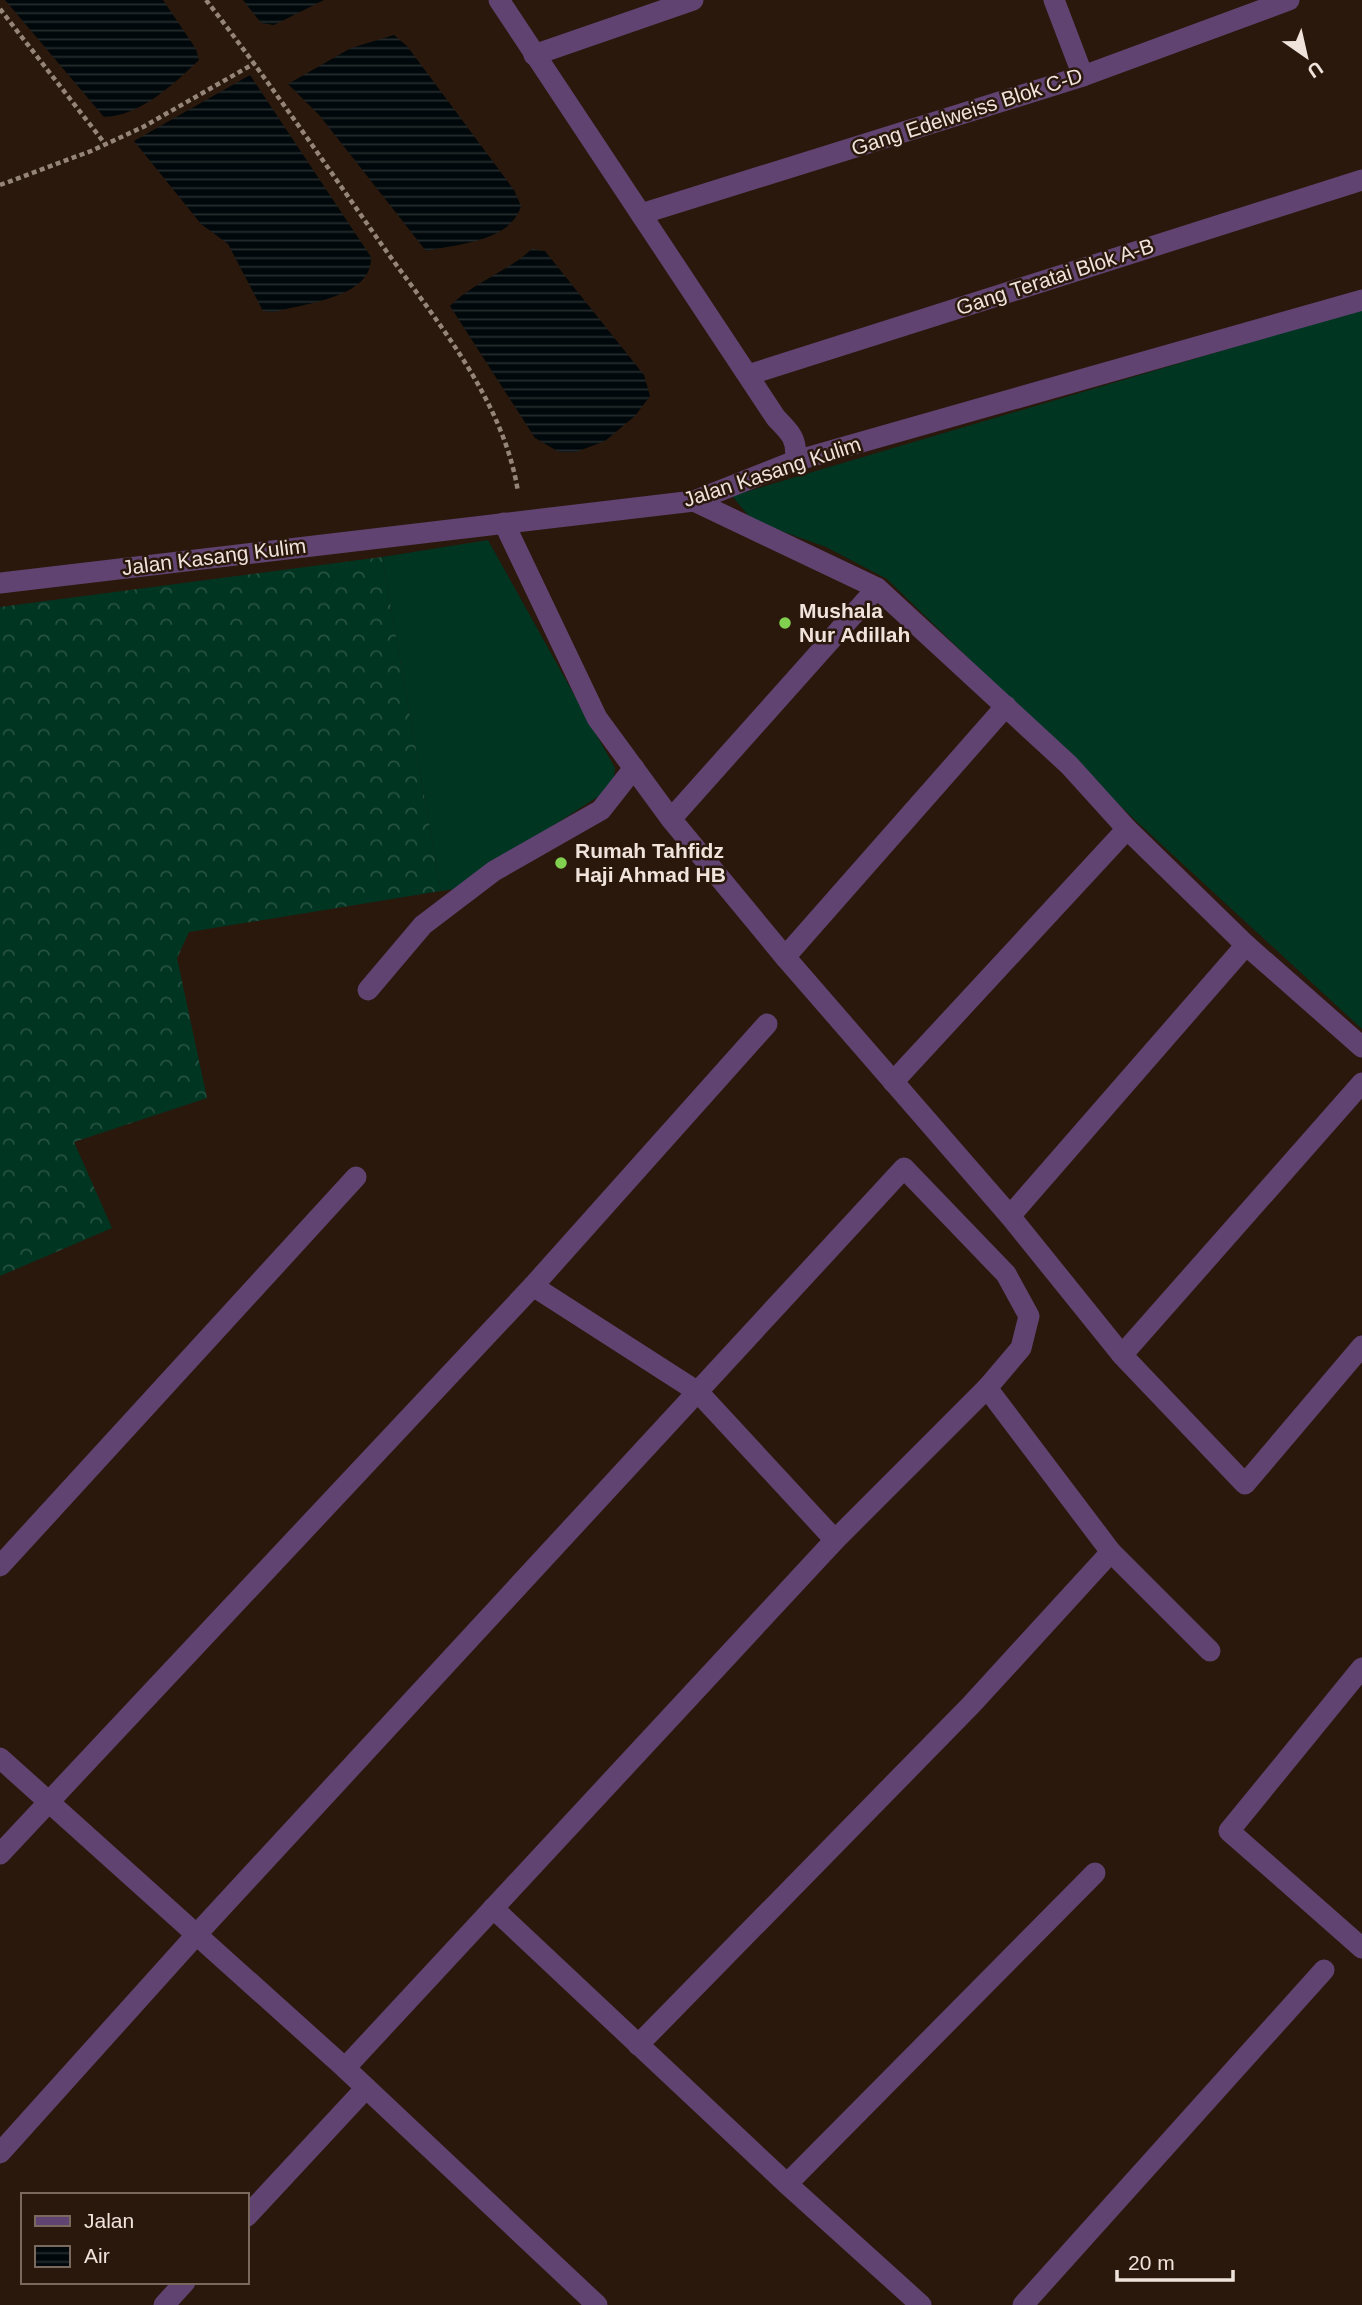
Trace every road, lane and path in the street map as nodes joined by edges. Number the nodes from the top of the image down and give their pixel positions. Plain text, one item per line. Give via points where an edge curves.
1 (206, 0) edge
2 (499, 0) edge
3 (693, 0) edge
4 (1055, 0) edge
5 (1289, 0) edge
6 (0, 9) edge
7 (534, 55) junction
8 (255, 63) junction
9 (1083, 76) junction
10 (106, 145) junction
11 (1362, 180) edge
12 (0, 185) edge
13 (641, 214) junction
14 (1362, 300) edge
15 (748, 374) junction
16 (795, 461) junction
17 (694, 501) junction
18 (513, 522) junction
19 (0, 583) edge
20 (877, 588) junction
21 (1006, 706) junction
22 (634, 768) junction
23 (671, 819) junction
24 (1127, 830) junction
25 (1246, 945) junction
26 (785, 957) junction
27 (368, 990) dead end
28 (767, 1024) dead end
29 (1362, 1047) edge
30 (893, 1082) junction
31 (1362, 1083) edge
32 (356, 1177) dead end
33 (1010, 1216) junction
34 (533, 1286) junction
35 (1362, 1346) edge
36 (1122, 1355) junction
37 (987, 1388) junction
38 (698, 1392) junction
39 (835, 1540) junction
40 (1111, 1552) junction
41 (0, 1566) edge
42 (1210, 1651) dead end
43 (1362, 1668) edge
44 (0, 1758) edge
45 (47, 1801) junction
46 (0, 1854) edge
47 (1095, 1873) dead end
48 (493, 1908) junction
49 (197, 1934) junction
50 (1362, 1948) edge
51 (1324, 1970) dead end
52 (638, 2045) junction
53 (345, 2068) junction
54 (366, 2088) junction
55 (0, 2153) edge
56 (787, 2185) junction
57 (248, 2215) edge
58 (183, 2284) edge
59 (164, 2305) edge
60 (597, 2305) edge
61 (921, 2305) edge
62 (1023, 2305) edge

1 - 8 path
2 - 7 street
3 - 7 street
4 - 9 street
5 - 9 street, Gang Edelweiss Blok C-D
6 - 10 path
7 - 13 street
8 - 10 path
8 - 18 path via 473,375 506,444
9 - 13 street, Gang Edelweiss Blok C-D
10 - 12 path
11 - 15 street, Gang Teratai Blok A-B
13 - 15 street
14 - 16 street, Jalan Kasang Kulim
15 - 16 street via 792,434 797,446
16 - 17 street, Jalan Kasang Kulim
17 - 18 street, Jalan Kasang Kulim
17 - 20 street
18 - 19 street, Jalan Kasang Kulim
18 - 22 street via 597,718
20 - 21 street
20 - 23 street
21 - 24 street via 1069,765
21 - 26 street
22 - 23 street
22 - 27 street via 601,810 494,871 423,925
23 - 26 street
24 - 25 street
24 - 30 street
25 - 29 street
25 - 33 street
26 - 30 street
28 - 34 street
30 - 33 street
31 - 36 street
32 - 41 street
33 - 36 street
34 - 38 street
34 - 45 street
35 - 36 street via 1245,1484
37 - 38 street via 1021,1348 1029,1316 1006,1275 904,1168
37 - 39 street
37 - 40 street
38 - 39 street
38 - 49 street
39 - 48 street
40 - 42 street
40 - 52 street via 971,1705
43 - 50 street via 1229,1831
44 - 45 street
45 - 46 street
45 - 49 street
47 - 56 street
48 - 52 street
48 - 53 street
49 - 53 street
49 - 55 street
51 - 62 street
52 - 56 street
53 - 54 street
54 - 57 street
54 - 60 street
56 - 61 street
58 - 59 street

